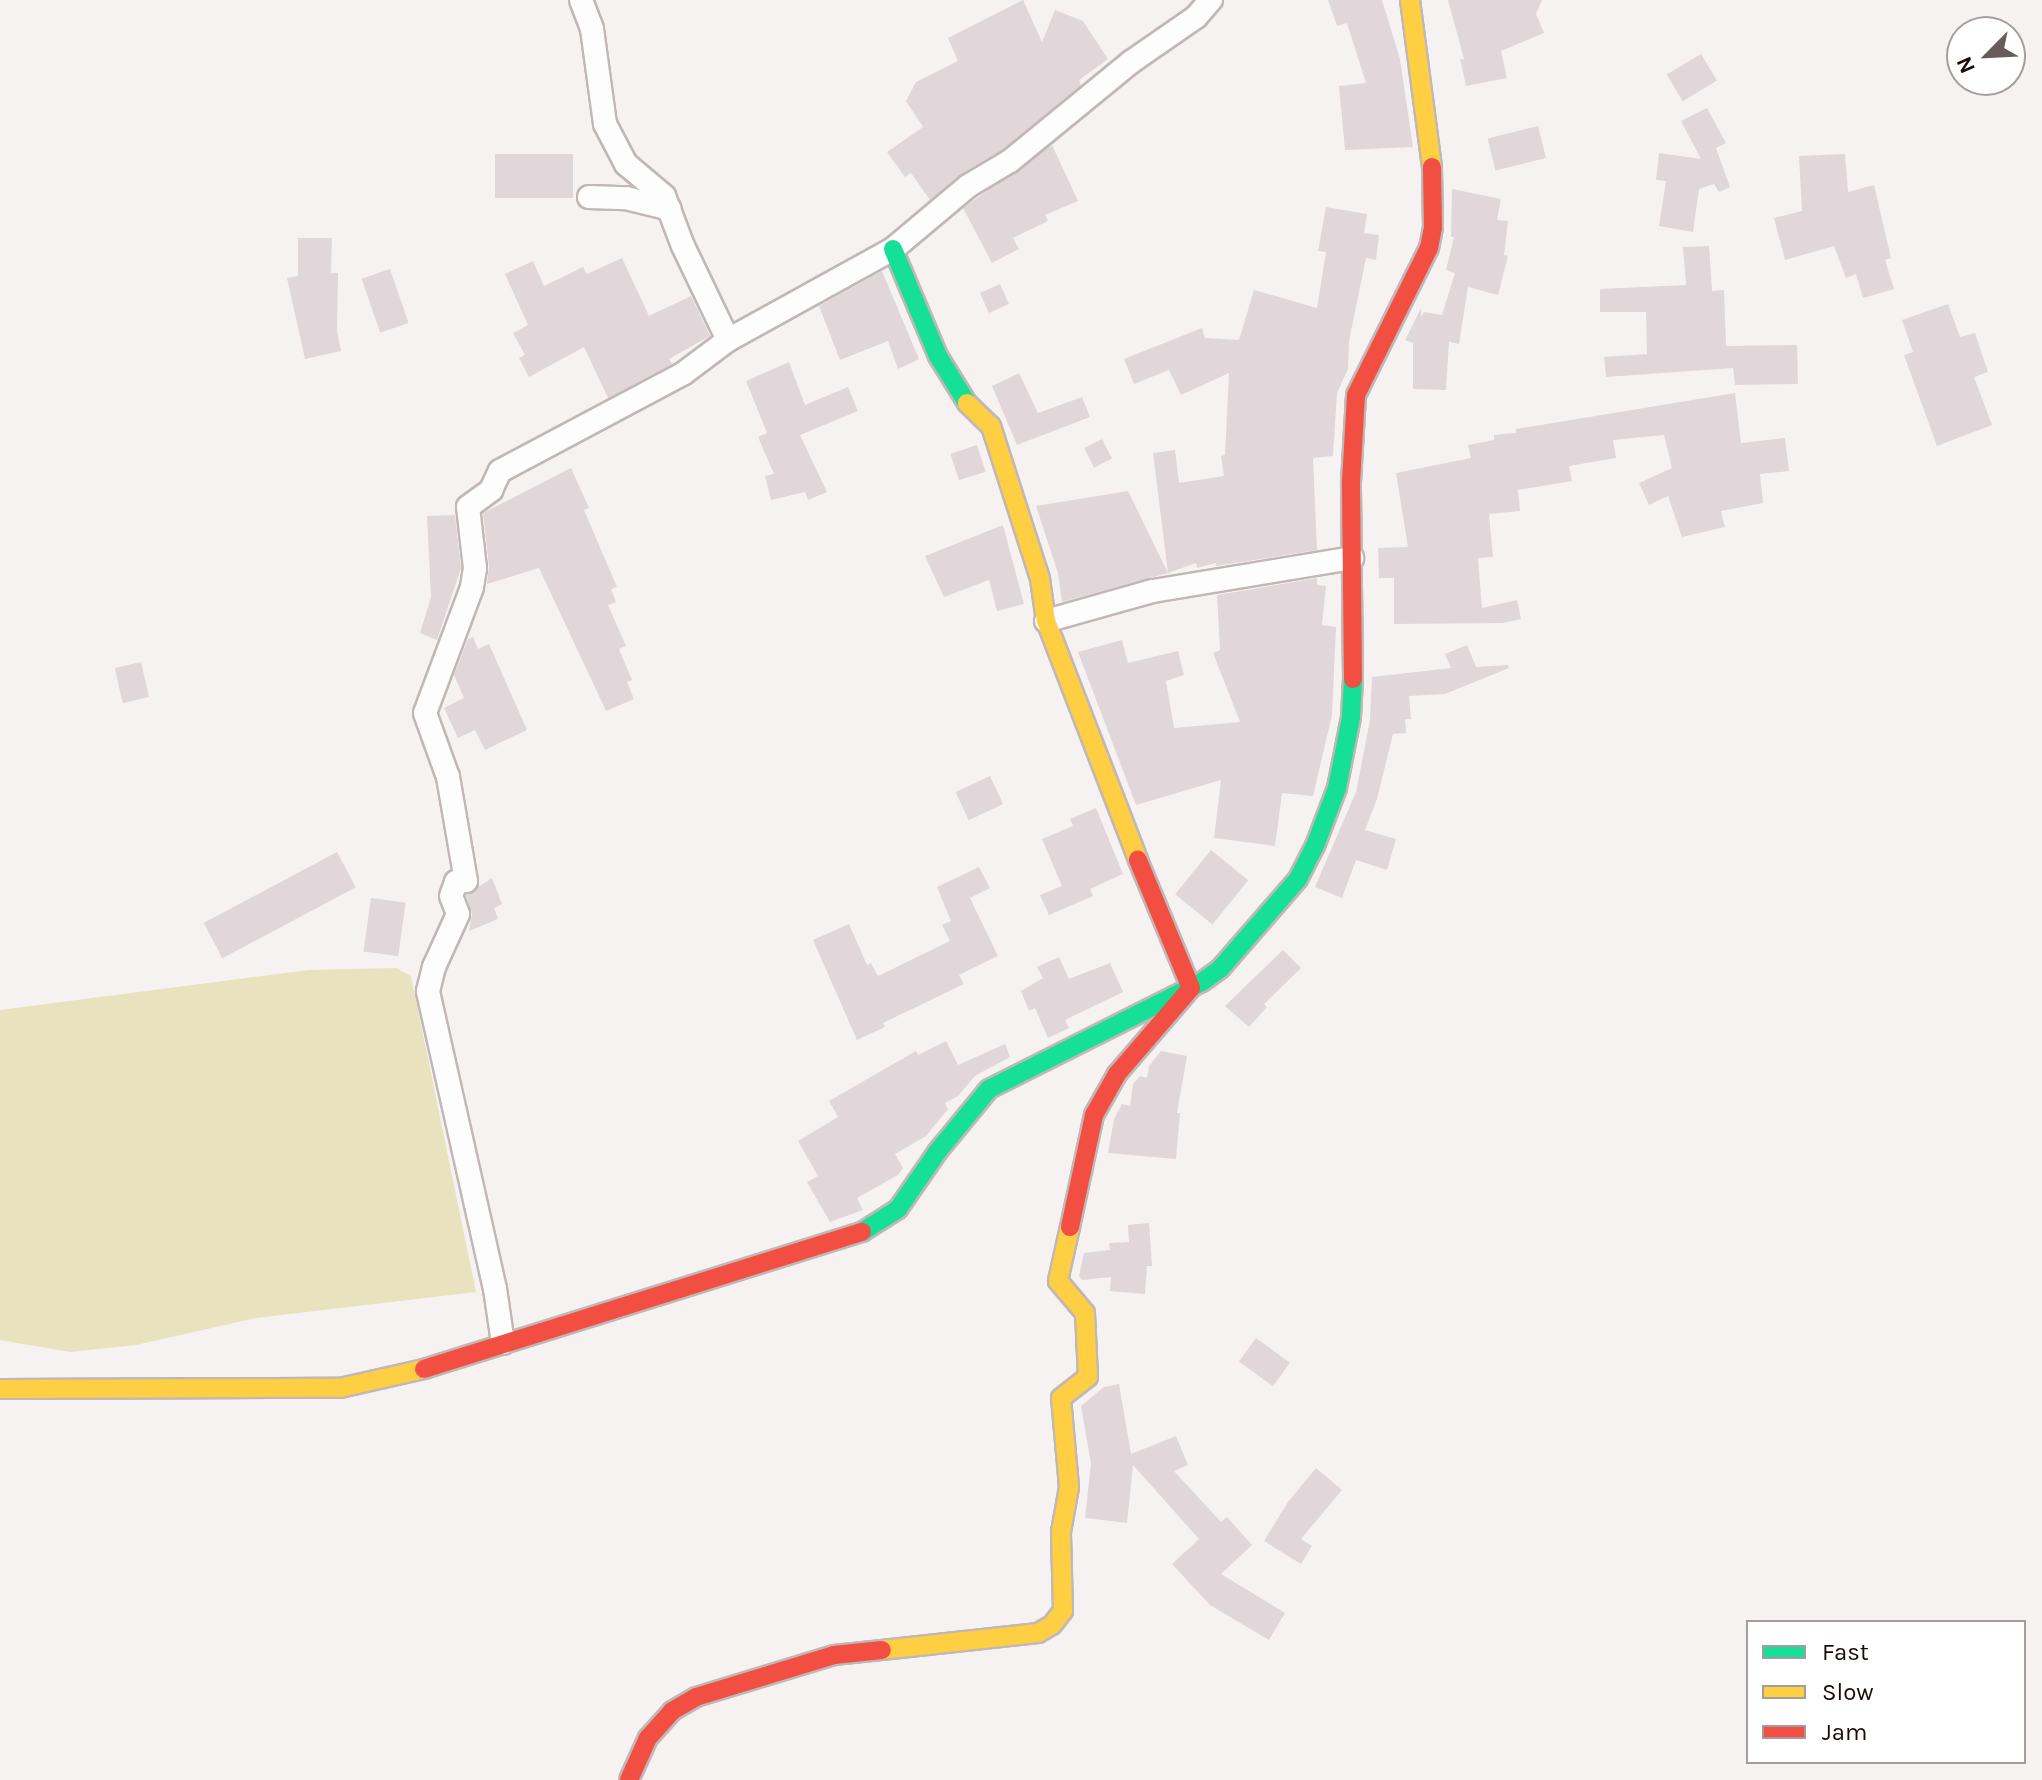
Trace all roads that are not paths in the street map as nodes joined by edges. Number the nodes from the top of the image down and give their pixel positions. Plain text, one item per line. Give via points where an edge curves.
1 (581, 0) edge
2 (1211, 0) edge
3 (1410, 0) edge
4 (589, 197) dead end
5 (670, 209) junction
6 (893, 249) junction
7 (728, 340) junction
8 (1352, 558) junction
9 (1046, 621) junction
10 (1191, 988) junction
11 (503, 1343) junction
12 (0, 1389) edge
13 (629, 1780) edge

1 - 5 street via 592,29 605,124 626,164 664,196
2 - 6 street via 1196,17 1131,62 1010,161 968,186
3 - 8 street via 1432,146 1433,227 1429,248 1356,395
4 - 5 street via 626,198
5 - 7 street
6 - 7 street
6 - 9 street via 952,383 991,426 1040,579
7 - 11 street via 684,373 500,471 491,490 468,507 472,587 425,713 448,777 466,881 456,882 451,896 458,914 428,991
8 - 9 street via 1153,591
8 - 10 street via 1351,717 1337,788 1315,846 1288,893 1220,969
9 - 10 street
10 - 11 street via 989,1089 898,1209 877,1226
10 - 13 street via 1117,1074 1094,1115 1060,1267 1058,1281 1085,1313 1088,1377 1061,1398 1069,1487 1061,1532 1063,1611 1038,1633 834,1655 696,1697 672,1711 648,1738
11 - 12 street via 340,1388

